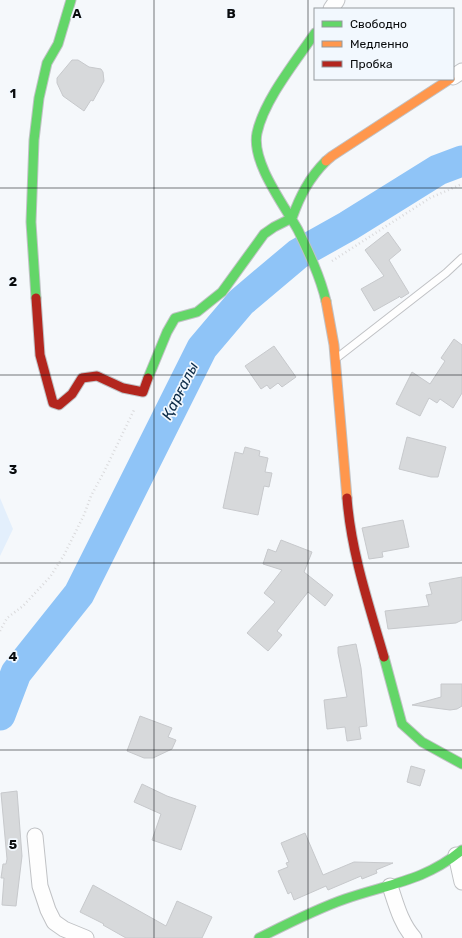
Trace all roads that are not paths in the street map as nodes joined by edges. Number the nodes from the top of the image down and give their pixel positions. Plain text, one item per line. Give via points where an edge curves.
1 (71, 0) edge
2 (314, 35) edge
3 (448, 80) edge
4 (292, 218) junction
5 (462, 258) edge
6 (335, 359) junction
7 (462, 764) edge
8 (36, 836) dead end
9 (459, 852) edge
10 (462, 882) edge
11 (390, 886) junction
12 (411, 936) edge
13 (86, 938) edge
14 (259, 938) edge

1 - 4 street via 58,44 47,63 40,98 34,140 30,222 40,355 53,403 59,405 72,394 82,378 97,376 123,388 144,392 175,318 197,312 222,292 264,234
2 - 4 street via 276,94 257,134 257,147 265,171
3 - 4 street via 332,156 305,185
4 - 6 street via 322,281
5 - 6 lane via 446,274
6 - 7 street via 353,546 402,724 409,733
8 - 13 street via 40,886 48,910 54,922
9 - 10 street
9 - 11 street via 434,869
11 - 12 street via 401,919
11 - 14 street via 347,898

